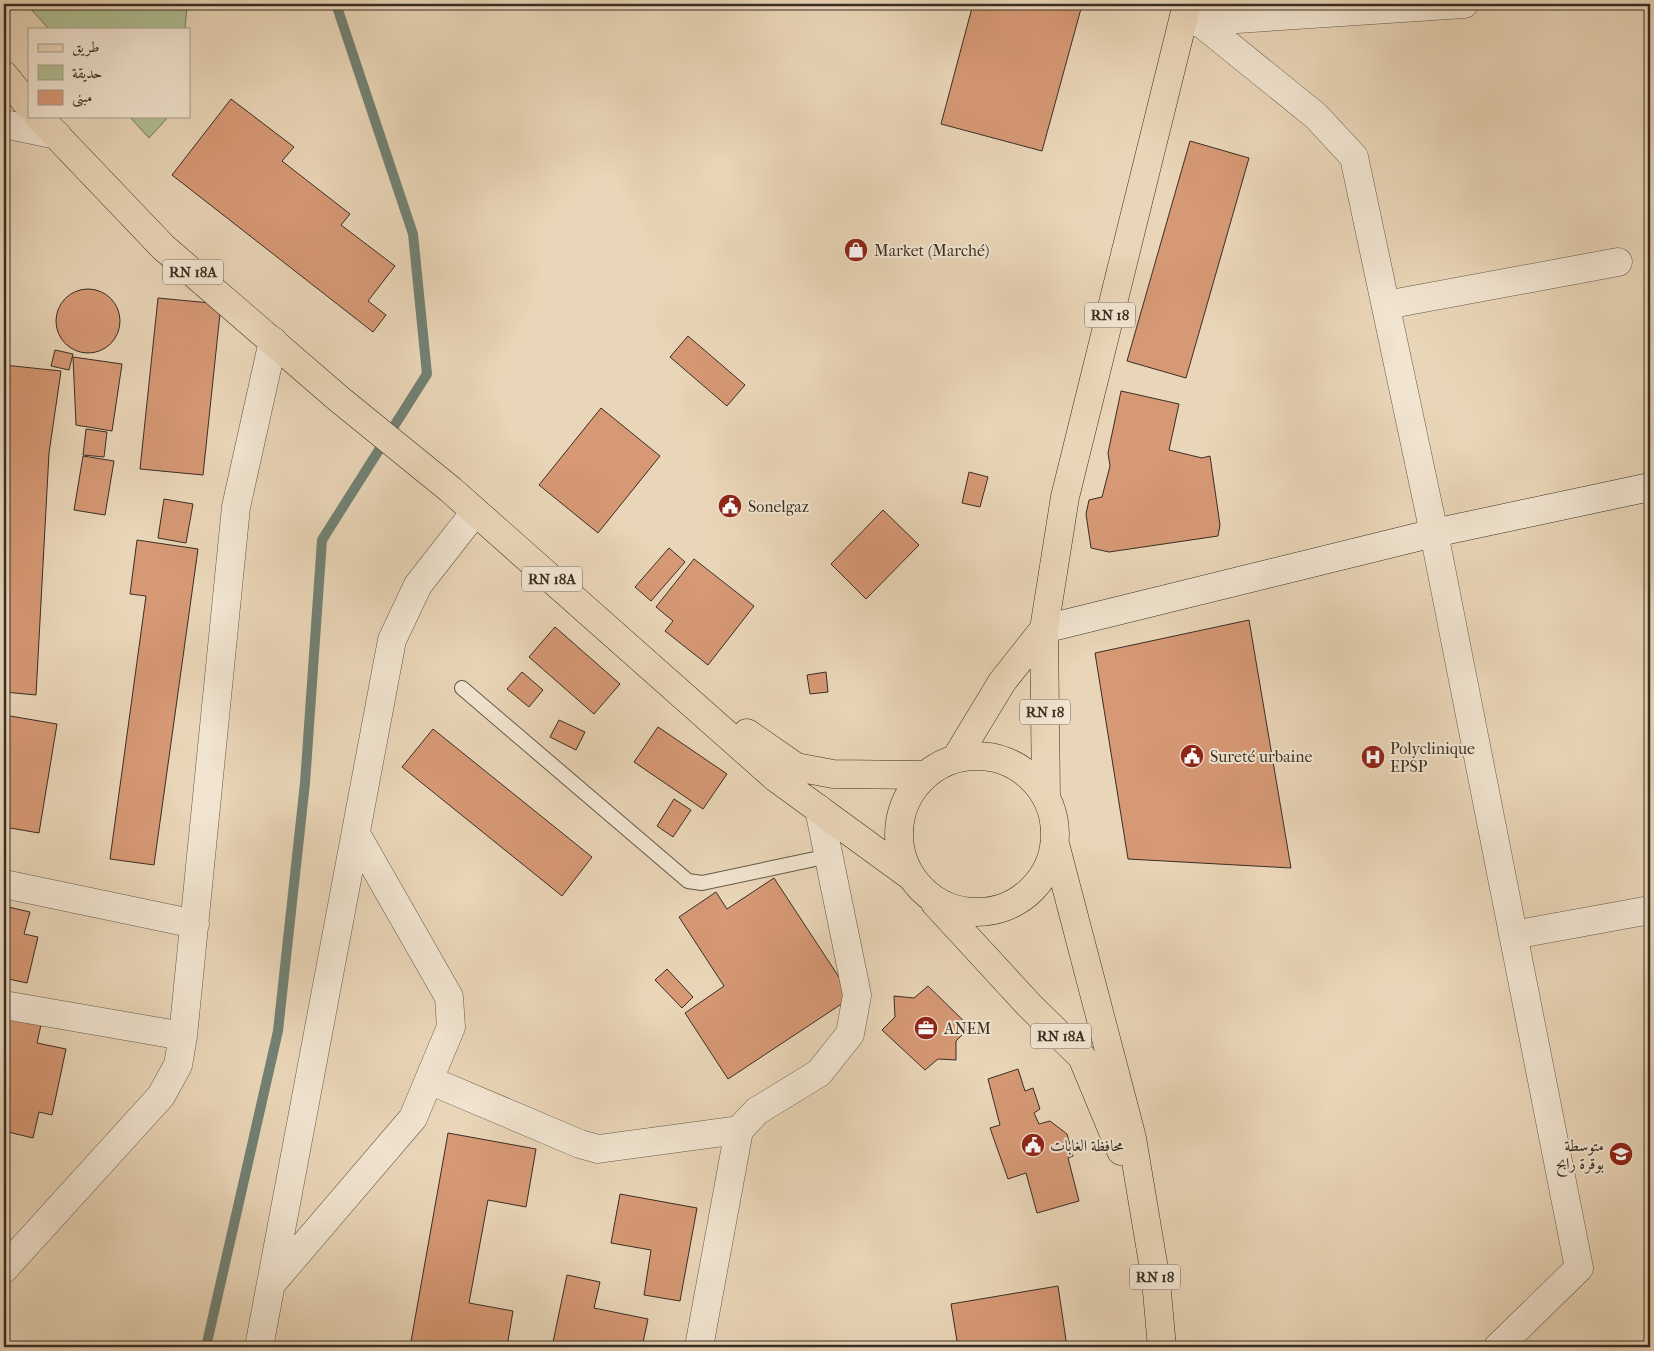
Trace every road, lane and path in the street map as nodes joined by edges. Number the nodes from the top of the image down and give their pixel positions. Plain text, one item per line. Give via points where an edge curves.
1 (1464, 4) edge
2 (1263, 11) edge
3 (1190, 16) edge
4 (4, 75) edge
5 (28, 105) edge
6 (4, 124) edge
7 (47, 126) edge
8 (1618, 262) dead end
9 (1386, 305) junction
10 (273, 341) junction
11 (1650, 487) edge
12 (475, 512) junction
13 (1434, 532) junction
14 (1044, 629) junction
15 (653, 668) junction
16 (462, 688) dead end
17 (956, 758) junction
18 (924, 775) junction
19 (1046, 796) junction
20 (819, 809) junction
21 (356, 834) junction
22 (1055, 844) junction
23 (829, 856) junction
24 (909, 875) junction
25 (4, 884) edge
26 (928, 896) junction
27 (1650, 910) edge
28 (196, 924) junction
29 (1513, 935) junction
30 (4, 1005) edge
31 (184, 1036) junction
32 (429, 1080) junction
33 (739, 1130) junction
34 (1145, 1207) junction
35 (4, 1269) edge
36 (271, 1284) junction
37 (259, 1347) edge
38 (699, 1347) edge
39 (1162, 1347) edge
40 (1498, 1347) edge

1 - 2 street
2 - 3 street
3 - 9 street via 1316,116 1354,157
3 - 14 main road, RN 18 via 1065,497
4 - 5 main road
6 - 7 street
7 - 10 main road, RN 18A via 163,247
8 - 9 street
9 - 13 street
10 - 12 main road, RN 18A
10 - 28 street via 236,507
11 - 13 street
12 - 15 main road, RN 18A
12 - 21 street via 418,585 392,640
13 - 14 street
13 - 29 street
14 - 17 main road, RN 18 via 1002,682
14 - 19 main road, RN 18
15 - 18 main road via 796,767 833,774
15 - 20 main road, RN 18A via 776,778
16 - 23 lane via 688,882 702,883
17 - 18 main road
17 - 19 main road via 982,755 1008,761 1030,775
18 - 24 main road via 908,797 899,823 900,850
19 - 22 main road via 1054,819
20 - 23 street
20 - 24 main road, RN 18A
21 - 32 street via 449,997 451,1027
21 - 36 street
22 - 26 main road via 1044,873 1035,887 1018,902 996,911 972,913 949,908
22 - 34 main road, RN 18 via 1132,1138
23 - 33 street via 857,994 850,1034 819,1073 757,1111
24 - 26 main road
25 - 28 street
26 - 34 main road, RN 18A via 1082,1057
27 - 29 street
28 - 31 street
29 - 40 street via 1579,1268
30 - 31 street
31 - 35 street via 178,1065 161,1096
32 - 33 street via 598,1149
32 - 36 street via 413,1118
33 - 38 street
34 - 39 main road, RN 18
36 - 37 street

